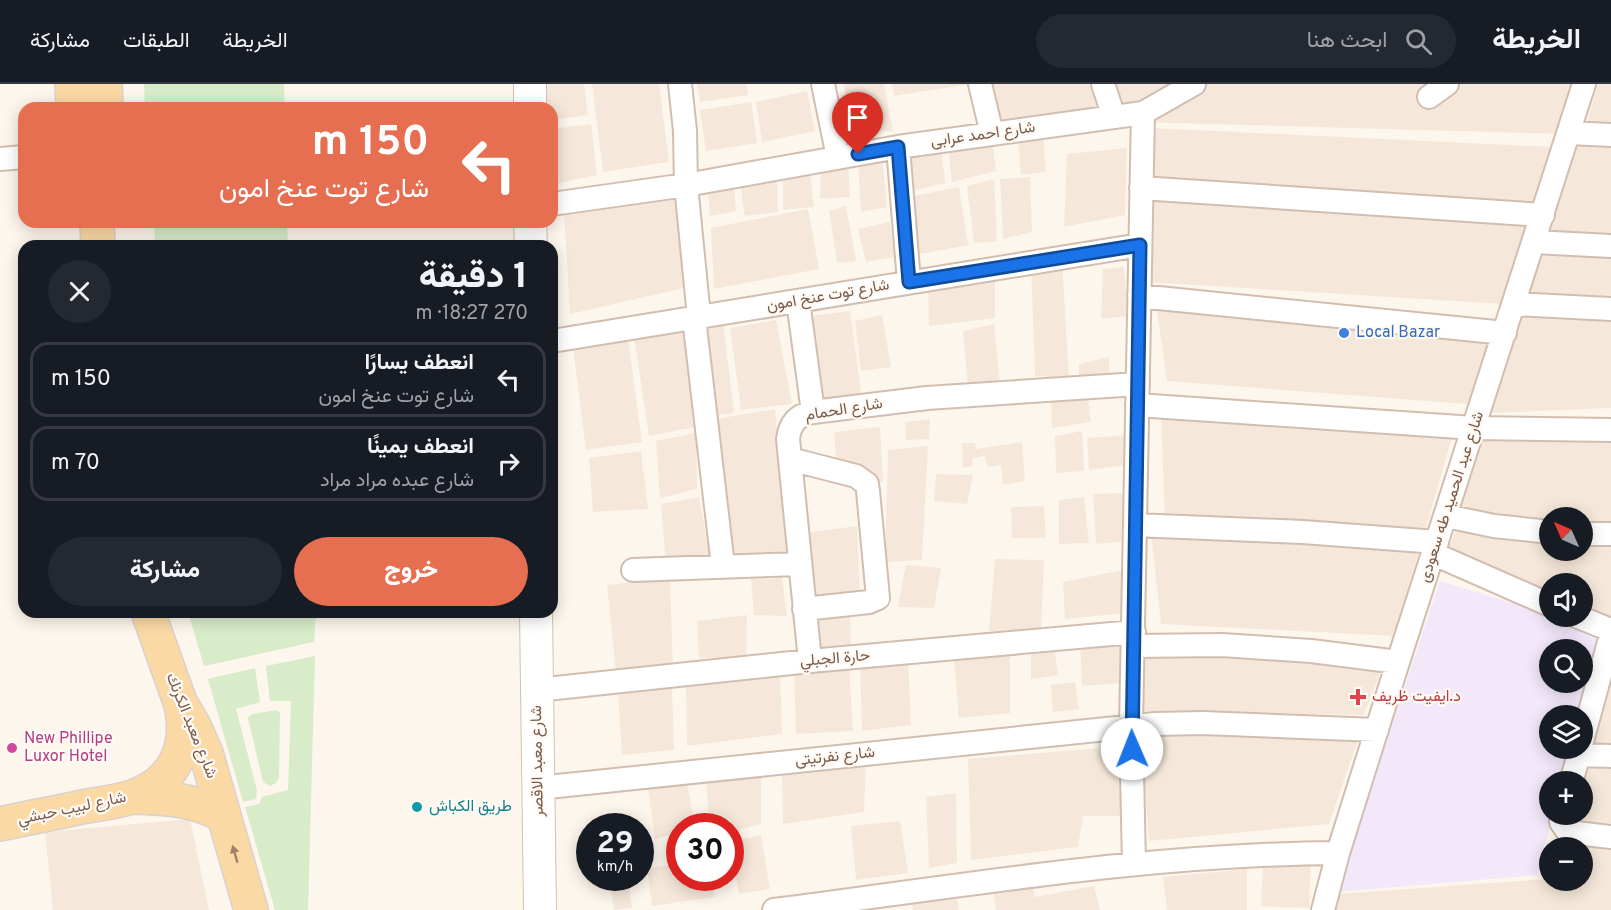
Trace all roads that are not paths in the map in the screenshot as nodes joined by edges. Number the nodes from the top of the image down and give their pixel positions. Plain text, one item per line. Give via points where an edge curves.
1 (72, 84) edge
2 (105, 84) edge
3 (530, 84) edge
4 (680, 84) edge
5 (823, 84) edge
6 (980, 84) edge
7 (1103, 84) edge
8 (1194, 84) edge
9 (1584, 84) edge
10 (73, 102) edge
11 (106, 102) edge
12 (530, 102) edge
13 (1143, 113) junction
14 (1114, 117) junction
15 (992, 134) junction
16 (1569, 134) junction
17 (1611, 135) edge
18 (898, 147) junction
19 (838, 157) junction
20 (18, 158) edge
21 (0, 159) edge
22 (686, 185) junction
23 (1141, 188) junction
24 (558, 203) edge
25 (1543, 215) junction
26 (1534, 242) junction
27 (1140, 245) junction
28 (1611, 246) edge
29 (909, 282) junction
30 (1139, 296) junction
31 (798, 301) junction
32 (1514, 304) junction
33 (1611, 309) edge
34 (697, 318) junction
35 (1505, 333) junction
36 (558, 340) edge
37 (1137, 394) junction
38 (813, 412) junction
39 (1474, 428) junction
40 (1611, 430) edge
41 (790, 459) junction
42 (1446, 516) junction
43 (1136, 525) junction
44 (1539, 531) edge
45 (1593, 534) edge
46 (1611, 534) edge
47 (1436, 548) junction
48 (800, 564) junction
49 (723, 566) junction
50 (633, 570) dead end
51 (1539, 600) edge
52 (804, 609) junction
53 (150, 618) edge
54 (536, 618) edge
55 (1593, 623) edge
56 (1611, 630) edge
57 (1611, 635) edge
58 (1133, 639) junction
59 (810, 661) junction
60 (1398, 662) junction
61 (537, 690) junction
62 (180, 702) junction
63 (1592, 705) edge
64 (1131, 726) junction
65 (1377, 730) junction
66 (1593, 751) edge
67 (1611, 756) edge
68 (538, 788) junction
69 (132, 797) junction
70 (224, 816) junction
71 (0, 824) edge
72 (1563, 825) edge
73 (1611, 837) edge
74 (1338, 853) junction
75 (1134, 864) junction
76 (243, 909) edge
77 (540, 910) edge
78 (774, 910) edge
79 (1323, 910) edge

1 - 10 main road
2 - 11 main road
3 - 12 main road
4 - 22 street
5 - 19 street
6 - 15 street
7 - 14 street
8 - 13 street, شارع احمد عرابى
9 - 16 street, شارع عبد الحميد طه سعودى
13 - 14 street, شارع احمد عرابى
13 - 23 street
14 - 15 street, شارع احمد عرابى
15 - 18 street, شارع احمد عرابى
16 - 17 street
16 - 25 street, شارع عبد الحميد طه سعودى
18 - 19 street, شارع احمد عرابى
18 - 29 street
19 - 22 street, شارع احمد عرابى
20 - 21 street
22 - 24 street, شارع احمد عرابى
22 - 34 street
23 - 25 street
23 - 27 street
25 - 26 street, شارع عبد الحميد طه سعودى
26 - 28 street
26 - 32 street, شارع عبد الحميد طه سعودى
27 - 29 street, شارع توت عنخ امون
27 - 30 street
29 - 31 street, شارع توت عنخ امون
30 - 35 street
30 - 37 street
31 - 34 street, شارع توت عنخ امون
31 - 38 street
32 - 33 street
32 - 35 street, شارع عبد الحميد طه سعودى
34 - 36 street, شارع توت عنخ امون
34 - 49 street
35 - 39 street, شارع عبد الحميد طه سعودى
37 - 38 street, شارع الحمام via 916,399
37 - 39 street, شارع الحمام
37 - 43 street
38 - 41 street, شارع الحمام via 794,420 789,429
39 - 40 street, شارع الحمام
39 - 42 street, شارع عبد الحميد طه سعودى
41 - 48 street, شارع الحمام
41 - 52 street via 862,479 867,484 874,548 878,598
42 - 44 street
42 - 47 street, شارع عبد الحميد طه سعودى
43 - 47 street via 1303,532
43 - 58 street
45 - 46 street
47 - 51 street
47 - 60 street, شارع عبد الحميد طه سعودى
48 - 49 street
48 - 52 street, شارع الحمام
49 - 50 street
52 - 59 street, شارع الحمام
53 - 62 main road, شارع معبد الكرنك
54 - 61 main road, شارع معبد الاقصر
55 - 56 street
57 - 63 street
58 - 59 street, حارة الجبلي
58 - 60 street, حارة الجبلي via 1311,651
58 - 64 street
59 - 61 street, حارة الجبلي
60 - 65 street, شارع عبد الحميد طه سعودى
61 - 68 main road, شارع معبد الاقصر
62 - 69 main road, شارع لبيب حبشي via 184,735 175,765 153,787
62 - 70 main road, شارع معبد الكرنك via 206,753
64 - 65 street, شارع نفرتيتى via 1203,723
64 - 68 street, شارع نفرتيتى
64 - 75 street
65 - 74 street, شارع عبد الحميد طه سعودى
66 - 67 street
68 - 77 main road, شارع معبد الاقصر
69 - 70 main road via 185,800
69 - 71 main road, شارع لبيب حبشي
76 -> 70 main road, شارع معبد الكرنك
72 - 73 street via 1568,832
74 - 75 street
74 - 79 street, شارع عبد الحميد طه سعودى
75 - 78 street

